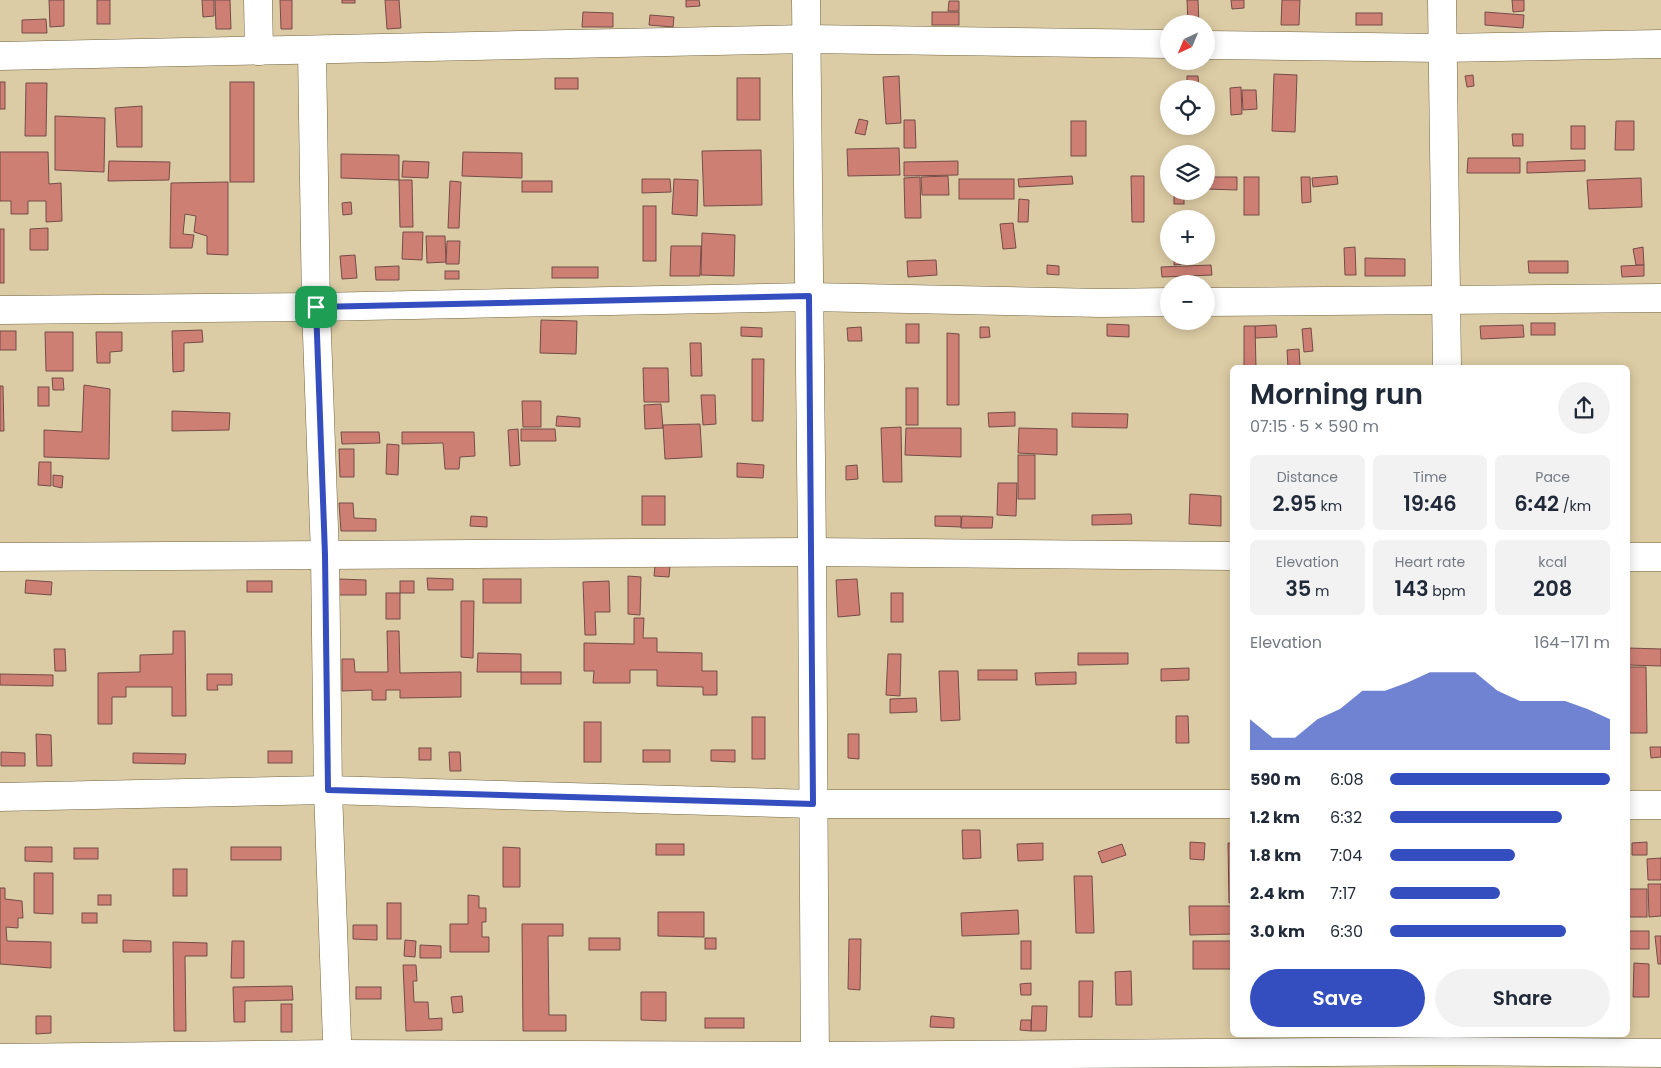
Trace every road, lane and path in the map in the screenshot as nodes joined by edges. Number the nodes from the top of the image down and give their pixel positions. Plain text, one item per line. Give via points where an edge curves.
1 (258, 0) edge
2 (806, 0) edge
3 (1442, 0) edge
4 (806, 38) junction
5 (1160, 44) edge
6 (1215, 44) edge
7 (1661, 44) edge
8 (1442, 48) junction
9 (312, 50) junction
10 (259, 51) junction
11 (0, 56) edge
12 (809, 296) junction
13 (1661, 298) edge
14 (1446, 301) junction
15 (1160, 302) edge
16 (1215, 302) edge
17 (316, 307) junction
18 (0, 310) edge
19 (1447, 365) edge
20 (812, 552) junction
21 (325, 555) junction
22 (1230, 556) edge
23 (0, 557) edge
24 (1630, 557) edge
25 (1661, 557) edge
26 (328, 790) junction
27 (0, 797) edge
28 (813, 804) junction
29 (1230, 804) edge
30 (1630, 805) edge
31 (1661, 805) edge
32 (1447, 1051) edge
33 (1661, 1053) edge
34 (0, 1058) edge
35 (338, 1061) edge
36 (815, 1062) edge

1 - 10 street
2 - 4 street
3 - 8 street
4 - 5 street
4 - 9 street
4 - 12 street
6 - 8 street
7 - 8 street
8 - 14 street
9 - 10 street
9 - 17 street
10 - 11 street
12 - 15 street
12 - 17 street
12 - 20 street
13 - 14 street
14 - 16 street
14 - 19 street
17 - 18 street
17 - 21 street
20 - 21 street
20 - 22 street
20 - 28 street
21 - 23 street
21 - 26 street
24 - 25 street
26 - 27 street
26 - 28 street
26 - 35 street
28 - 29 street
28 - 36 street
30 - 31 street
32 - 33 street
32 - 36 street
34 - 35 street
35 - 36 street

